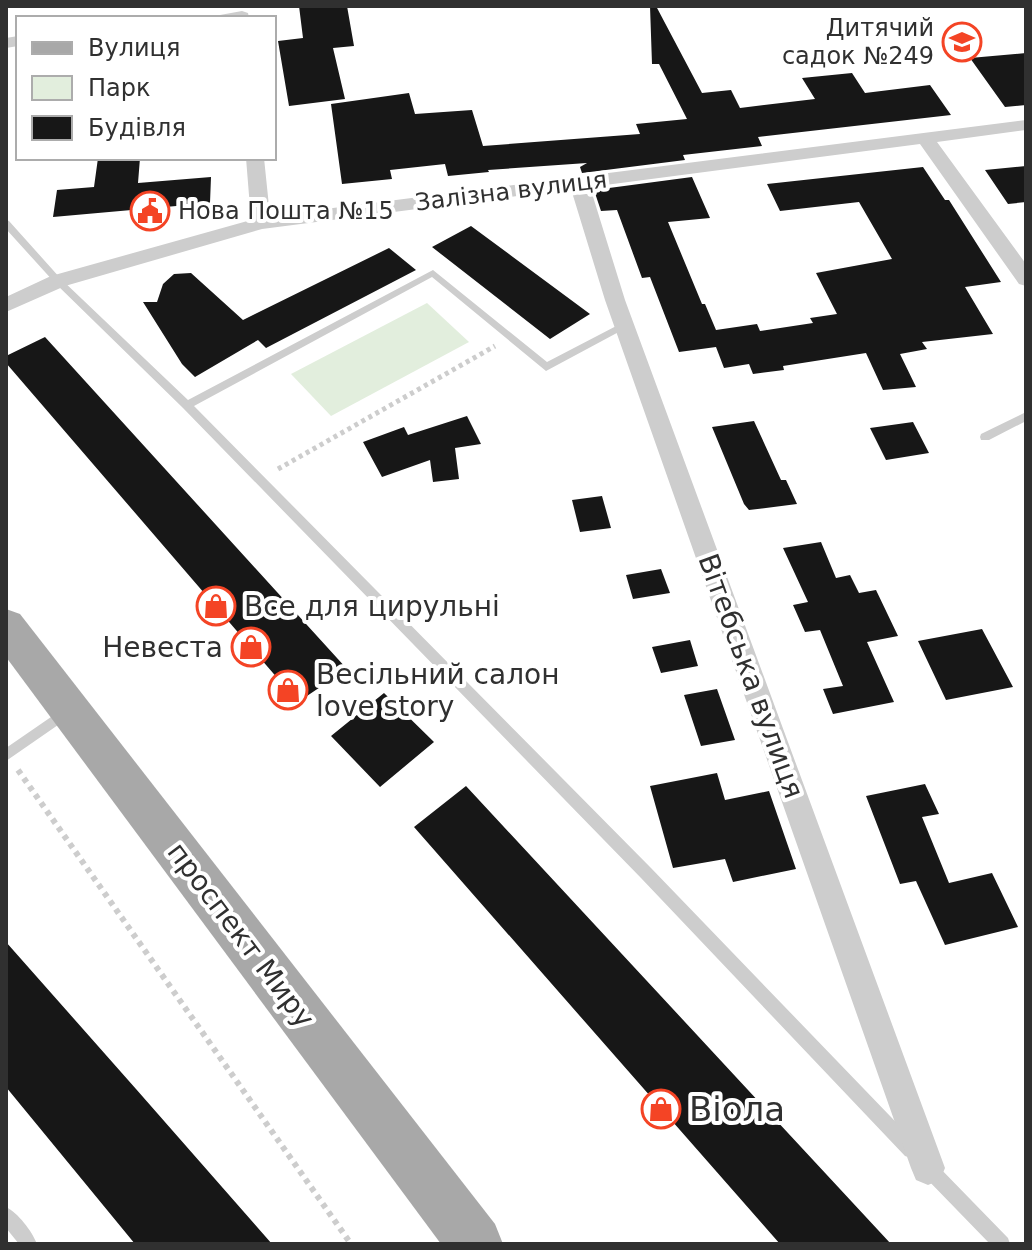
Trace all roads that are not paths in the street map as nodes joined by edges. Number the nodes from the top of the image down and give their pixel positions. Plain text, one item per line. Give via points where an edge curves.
1 (1026, 125) edge
2 (924, 137) junction
3 (255, 160) edge
4 (579, 183) junction
5 (6, 223) edge
6 (261, 223) junction
7 (1026, 279) edge
8 (58, 281) junction
9 (6, 305) edge
10 (625, 325) junction
11 (187, 405) junction
12 (1026, 416) edge
13 (985, 437) dead end
14 (6, 626) edge
15 (70, 710) junction
16 (7, 755) edge
17 (928, 1168) junction
18 (6, 1215) edge
19 (29, 1244) edge
20 (475, 1244) edge
21 (1002, 1244) edge

1 - 2 street, Залізна вулиця
2 - 4 street, Залізна вулиця
2 - 7 street
3 - 6 street
4 - 6 street, Залізна вулиця
4 - 10 street, Вітебська вулиця
5 - 8 lane
6 - 8 street, Залізна вулиця
8 - 9 street, Залізна вулиця
8 - 11 lane
10 - 11 lane via 546,367 433,273
10 - 17 street, Вітебська вулиця
11 - 17 lane
12 - 13 lane
14 - 15 main road, проспект Миру
15 - 16 lane
15 - 20 main road, проспект Миру
17 - 21 lane
18 - 19 lane

